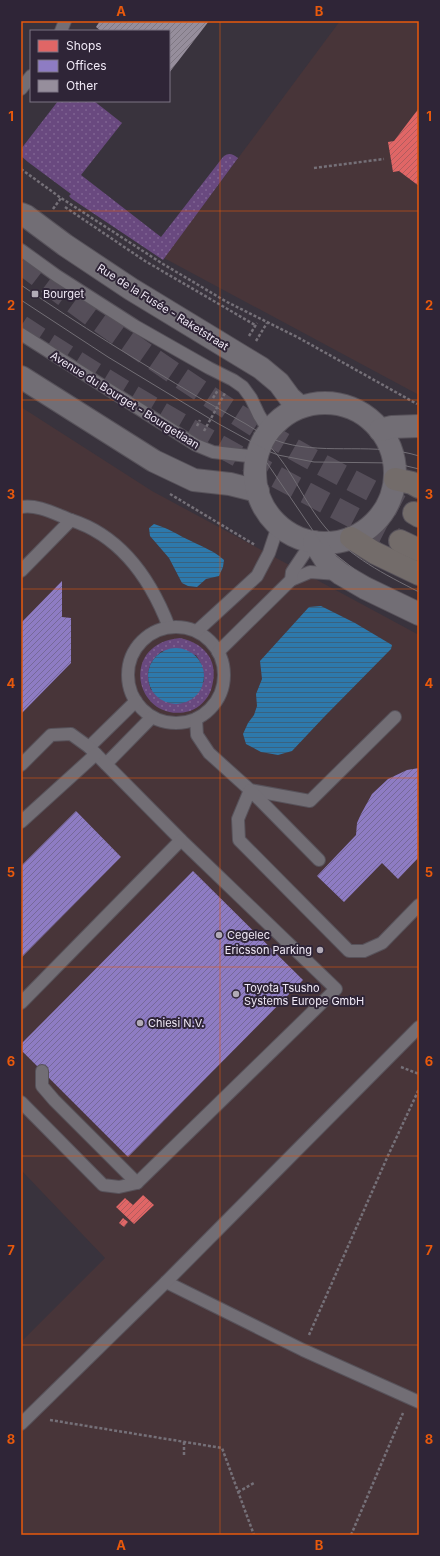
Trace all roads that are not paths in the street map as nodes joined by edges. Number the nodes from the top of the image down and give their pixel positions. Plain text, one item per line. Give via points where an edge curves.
1 (30, 77) edge
2 (21, 88) edge
3 (23, 214) edge
4 (21, 250) edge
5 (21, 334) edge
6 (21, 377) edge
7 (300, 407) junction
8 (419, 426) edge
9 (380, 430) junction
10 (269, 431) junction
11 (257, 457) junction
12 (395, 479) junction
13 (419, 487) edge
14 (258, 491) junction
15 (21, 507) edge
16 (71, 520) junction
17 (278, 526) junction
18 (351, 538) junction
19 (313, 542) junction
20 (21, 571) edge
21 (341, 574) junction
22 (419, 574) edge
23 (291, 580) junction
24 (419, 614) edge
25 (169, 627) junction
26 (197, 631) junction
27 (218, 652) junction
28 (136, 701) junction
29 (152, 716) junction
30 (395, 717) dead end
31 (196, 719) junction
32 (92, 751) junction
33 (106, 764) junction
34 (21, 765) edge
35 (250, 790) junction
36 (21, 822) edge
37 (181, 840) junction
38 (319, 860) dead end
39 (419, 905) edge
40 (21, 1003) edge
41 (419, 1027) edge
42 (42, 1072) dead end
43 (21, 1102) edge
44 (137, 1183) junction
45 (166, 1282) junction
46 (414, 1400) edge
47 (25, 1420) edge

1 - 2 lane
3 - 7 street, Rue de la Fusée - Raketstraat via 65,245 220,344 246,350
4 - 10 lane via 135,326 243,387
5 - 11 lane, Avenue du Bourget - Bourgetlaan via 196,445 213,452
6 - 14 street via 154,461 179,474 194,480 230,484
7 - 9 street via 322,403 340,405 362,414
7 - 10 street via 286,415
8 - 9 street
9 - 12 street via 389,445
10 - 11 street
11 - 14 street via 255,472
12 - 13 highway
12 - 18 street via 390,500 378,520 361,534
14 - 17 street via 264,507
15 - 16 lane via 40,508
16 - 20 lane
16 - 25 lane via 97,530 136,565 153,592
17 - 19 street via 290,534
17 - 26 lane via 269,553 257,576
18 - 19 street via 322,544
18 - 22 highway via 375,554
19 - 21 street via 328,564
19 - 23 lane via 292,572
21 - 23 lane via 310,572
21 - 24 street
23 - 27 lane
25 - 26 lane
25 - 28 lane via 147,636 130,660 130,689
26 - 27 lane via 209,640
27 - 31 lane via 224,667 224,683 219,697 210,710
28 - 29 lane
28 - 32 lane
29 - 31 lane via 164,722 177,723
29 - 33 lane
30 - 35 lane via 310,801
31 - 35 lane via 197,735 209,753
32 - 33 lane
32 - 34 lane via 72,734 51,735
32 - 36 lane
33 - 37 lane
35 - 38 lane
35 - 39 lane via 238,819 239,840 349,951 364,951 382,943
37 - 40 lane
37 - 44 lane via 336,989
41 - 45 lane
42 - 44 lane via 42,1086
43 - 44 lane via 103,1185 119,1187
45 - 46 lane via 303,1350
45 - 47 lane

